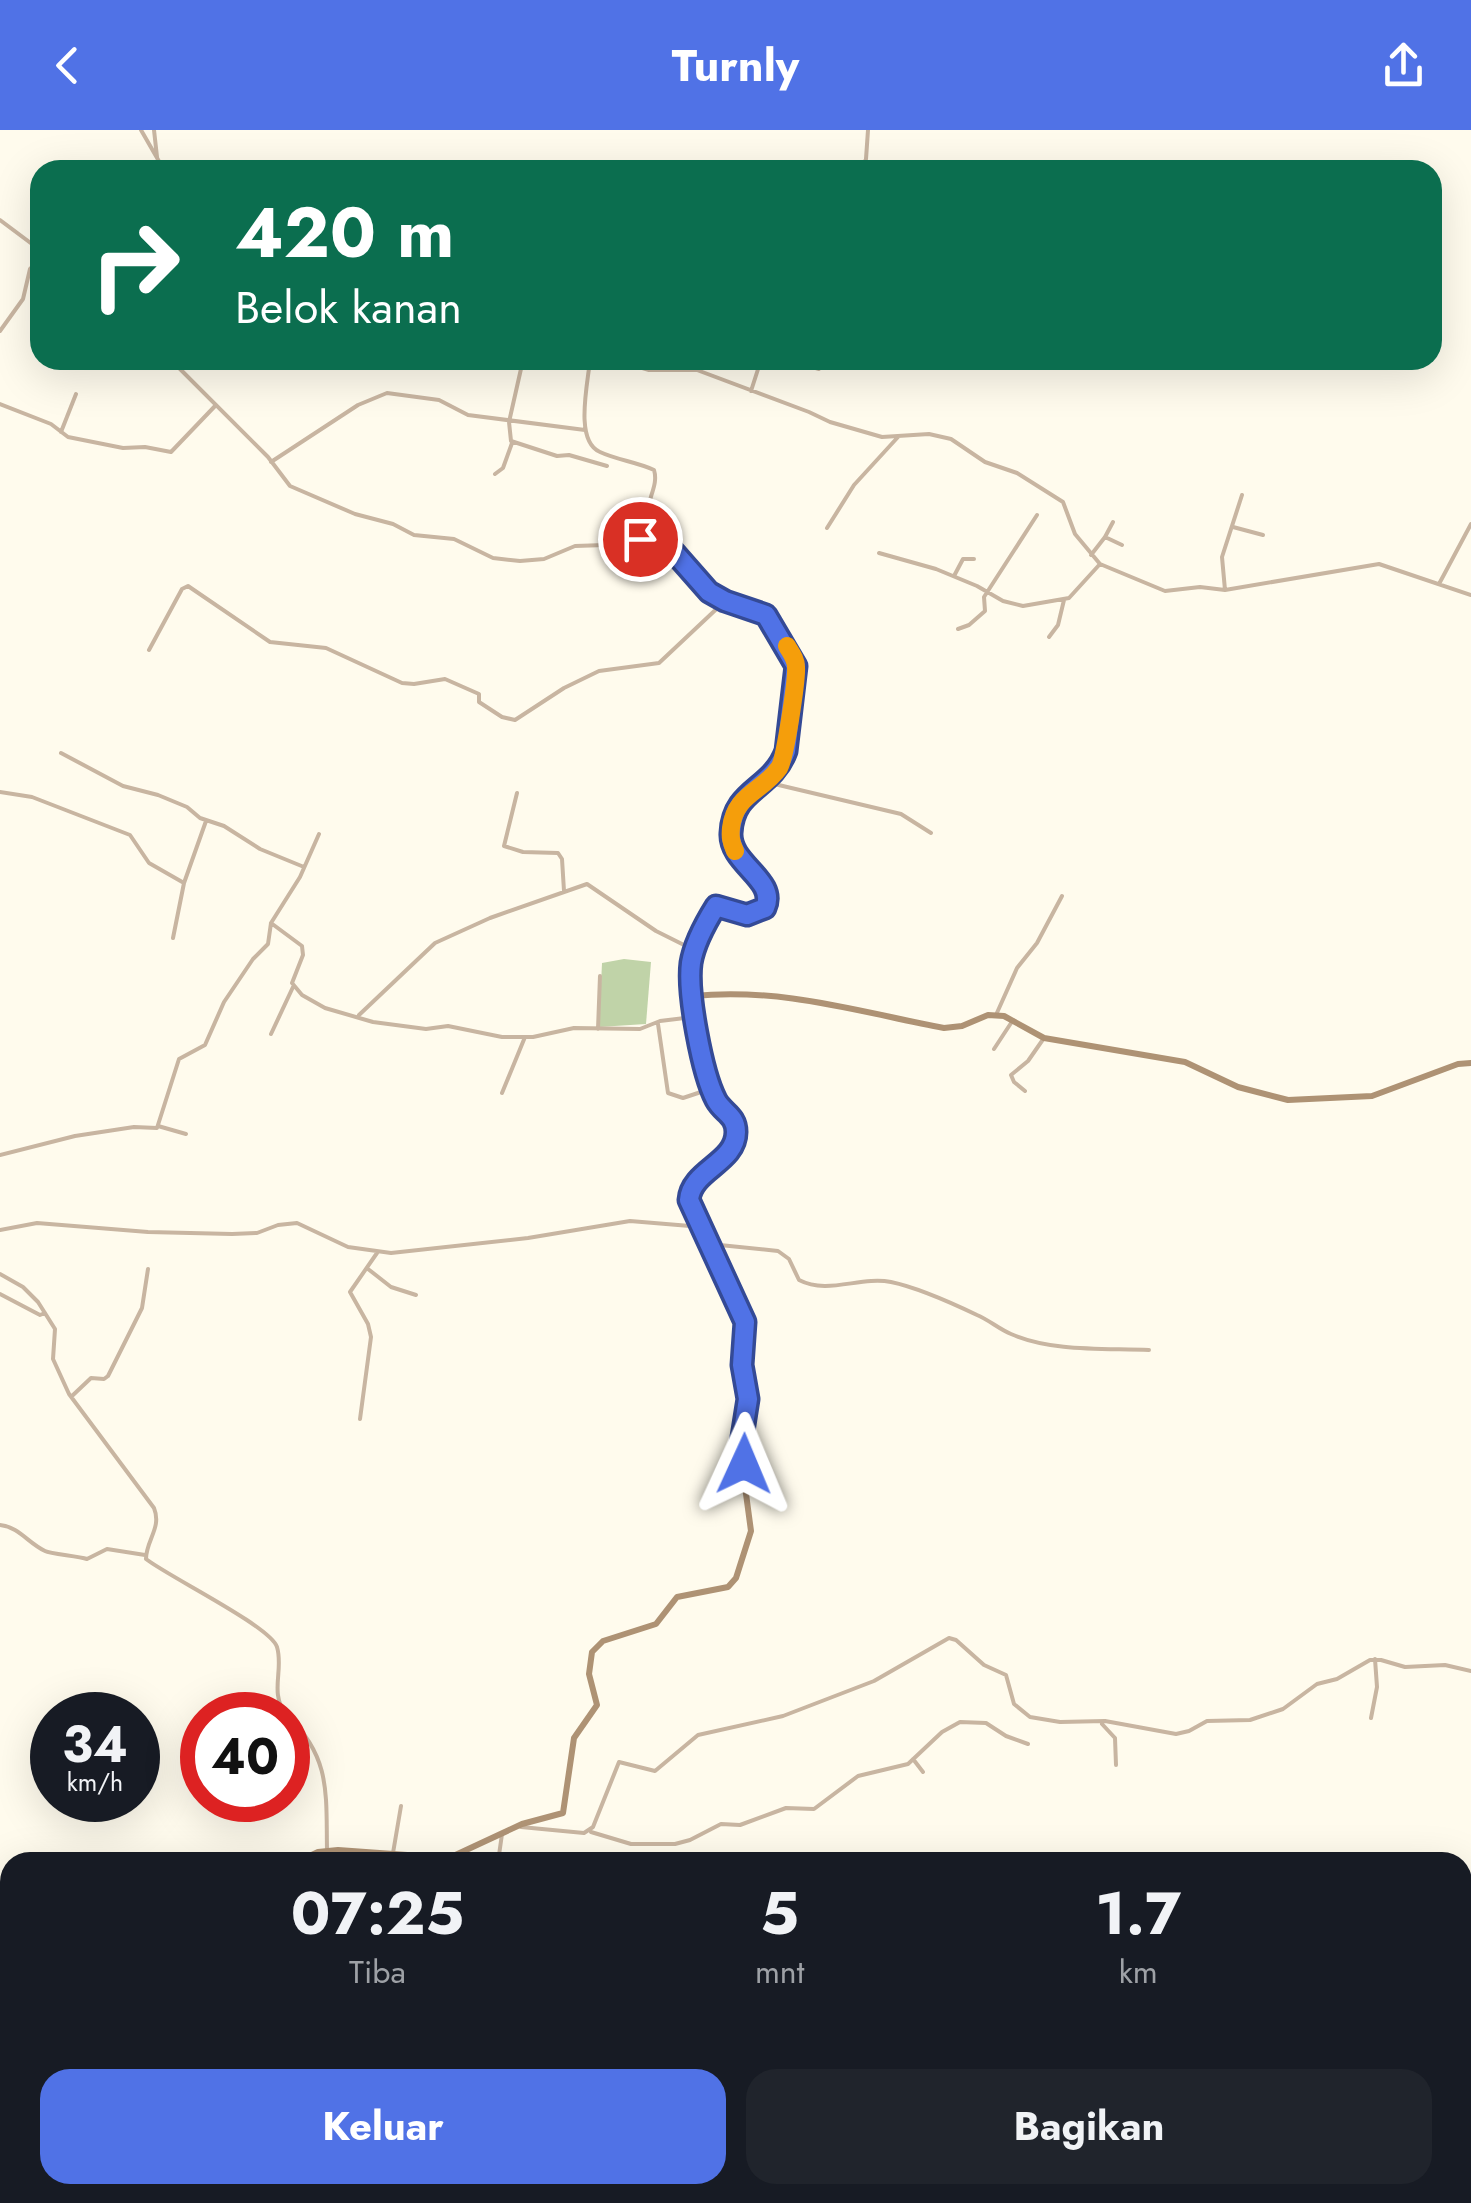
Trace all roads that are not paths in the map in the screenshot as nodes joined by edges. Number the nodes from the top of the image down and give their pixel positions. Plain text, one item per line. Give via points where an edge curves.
1 (140, 130) edge
2 (154, 130) edge
3 (868, 130) edge
4 (156, 158) joint
5 (866, 160) edge
6 (0, 220) edge
7 (30, 242) edge
8 (30, 269) edge
9 (0, 331) edge
10 (181, 370) edge
11 (521, 370) edge
12 (589, 370) edge
13 (649, 370) edge
14 (697, 370) edge
15 (697, 370) edge
16 (758, 370) edge
17 (752, 391) junction
18 (76, 394) dead end
19 (0, 404) edge
20 (216, 405) junction
21 (510, 422) junction
22 (584, 430) junction
23 (60, 432) junction
24 (898, 437) junction
25 (512, 443) junction
26 (271, 462) junction
27 (607, 466) dead end
28 (495, 474) dead end
29 (1242, 495) dead end
30 (1037, 515) dead end
31 (1113, 522) dead end
32 (1471, 524) edge
33 (1232, 527) junction
34 (827, 528) dead end
35 (658, 534) junction
36 (1262, 536) dead end
37 (1105, 537) junction
38 (1122, 545) dead end
39 (879, 553) dead end
40 (1090, 555) junction
41 (974, 559) dead end
42 (1100, 564) junction
43 (954, 576) junction
44 (1439, 584) junction
45 (1225, 590) junction
46 (989, 592) junction
47 (1471, 595) edge
48 (1064, 600) junction
49 (725, 601) junction
50 (958, 629) dead end
51 (1049, 637) dead end
52 (148, 650) dead end
53 (61, 752) dead end
54 (766, 782) junction
55 (0, 792) edge
56 (517, 793) dead end
57 (206, 822) junction
58 (931, 833) dead end
59 (319, 834) dead end
60 (304, 867) junction
61 (184, 883) junction
62 (564, 891) junction
63 (1062, 896) dead end
64 (272, 923) junction
65 (173, 938) dead end
66 (694, 950) junction
67 (600, 976) dead end
68 (293, 987) junction
69 (694, 996) junction
70 (996, 1015) junction
71 (357, 1017) junction
72 (694, 1017) junction
73 (1013, 1020) junction
74 (658, 1024) junction
75 (598, 1030) junction
76 (271, 1034) dead end
77 (525, 1038) junction
78 (1044, 1038) junction
79 (994, 1049) dead end
80 (1471, 1064) edge
81 (712, 1088) junction
82 (1025, 1091) dead end
83 (502, 1093) dead end
84 (158, 1126) junction
85 (186, 1134) dead end
86 (0, 1155) edge
87 (702, 1227) junction
88 (0, 1230) edge
89 (710, 1244) junction
90 (377, 1253) junction
91 (148, 1269) dead end
92 (368, 1269) junction
93 (0, 1274) edge
94 (0, 1294) edge
95 (416, 1295) dead end
96 (45, 1313) junction
97 (1149, 1350) dead end
98 (71, 1397) junction
99 (360, 1418) dead end
100 (0, 1525) edge
101 (145, 1556) junction
102 (1375, 1660) junction
103 (1471, 1670) edge
104 (277, 1692) edge
105 (1372, 1718) dead end
106 (1098, 1721) junction
107 (310, 1741) edge
108 (1028, 1744) dead end
109 (914, 1759) junction
110 (1116, 1765) dead end
111 (922, 1772) dead end
112 (401, 1806) dead end
113 (516, 1827) junction
114 (586, 1830) junction
115 (502, 1834) junction
116 (328, 1851) joint
117 (350, 1852) edge
118 (393, 1852) edge
119 (462, 1852) edge
120 (499, 1852) edge

1 - 4 street
2 - 4 street
3 - 5 street
6 - 7 street
8 - 9 street via 23,299
10 - 20 street
11 - 21 street
12 - 22 street
13 - 15 street
14 - 17 street
16 - 17 street
17 - 24 street via 830,422
18 - 23 street
19 - 23 street
20 - 23 street via 171,452 90,443
20 - 26 street
21 - 22 street
21 - 25 street
21 - 26 street via 466,414 439,400 384,394
22 - 35 street via 597,452 654,470 648,515
24 - 34 street via 854,485
24 - 40 street via 950,439 1050,492 1063,502
25 - 27 street
25 - 28 street
26 - 35 street via 297,491 414,535 454,539 493,558 544,559 576,546
29 - 33 street
30 - 46 street
31 - 37 street
32 - 44 street
33 - 36 street
33 - 45 street via 1222,557
35 - 49 street via 700,584
37 - 38 street
37 - 40 street
39 - 43 street
40 - 42 street
41 - 43 street via 963,558
42 - 45 street via 1166,591
42 - 48 street
43 - 46 street
44 - 45 street via 1379,564
44 - 47 street
46 - 48 street via 1023,606
46 - 50 street via 985,611
48 - 51 street
49 - 52 street via 660,663 603,669 515,720 445,679 406,684 331,649 270,642 188,586
49 - 54 street via 766,615 795,660 786,751
53 - 57 street via 123,786 187,807
54 - 58 street via 900,814
54 - 66 street via 737,806 731,842 766,888 768,901 747,915 716,906
55 - 61 street via 32,796 130,835 147,861
56 - 62 street via 504,846 558,853
57 - 60 street
57 - 61 street
59 - 60 street
60 - 64 street
61 - 65 street
62 - 66 street via 590,884
62 - 71 street via 435,942
63 - 70 street
64 - 68 street via 302,946
64 - 84 street via 269,942 224,1003 204,1045 179,1059
66 - 69 street
67 - 75 street
68 - 71 street via 325,1008
68 - 76 street
69 - 70 street via 818,1000 944,1028
69 - 72 street
70 - 73 street
71 - 77 street
72 - 74 street
72 - 81 street
73 - 78 street
73 - 79 street
74 - 75 street
74 - 81 street via 668,1094 683,1098
75 - 77 street
77 - 83 street
78 - 80 street via 1185,1062 1238,1088 1288,1100 1372,1096
78 - 82 street via 1011,1075
81 - 87 street via 734,1119 736,1135 689,1192
84 - 85 street
84 - 86 street via 74,1136
87 - 89 street
87 - 90 street via 630,1221
88 - 90 street via 37,1223 232,1234 297,1223
89 - 97 street via 778,1251 800,1280 814,1286 898,1284 1026,1339
89 - 113 street via 745,1322 748,1399 740,1450 751,1531 744,1558 728,1586 678,1597 656,1624 603,1641 592,1652 589,1674 597,1705 575,1734 564,1811
90 - 92 street
91 - 98 street via 142,1308 108,1376 91,1378
92 - 95 street via 392,1288
92 - 99 street via 350,1292 370,1337
93 - 96 street via 23,1287
94 - 96 street
96 - 98 street via 56,1331 54,1362
98 - 101 street via 156,1513
100 - 101 street via 50,1553 87,1558 109,1549
101 - 104 street via 274,1641
102 - 103 street
102 - 105 street
102 - 106 street via 1255,1719 1208,1721 1176,1734
106 - 110 street via 1114,1738
106 - 114 street via 1050,1722 1024,1714 1006,1675 949,1638 874,1682 783,1716 698,1735 654,1772 618,1762 593,1827
107 - 116 street via 322,1767
108 - 109 street via 986,1723 960,1722
109 - 111 street
109 - 114 street via 858,1776 814,1809 786,1808 740,1825 721,1824 682,1843 630,1844
112 - 118 street
113 - 114 street
113 - 115 street
115 - 119 street
115 - 120 street
116 - 117 street

